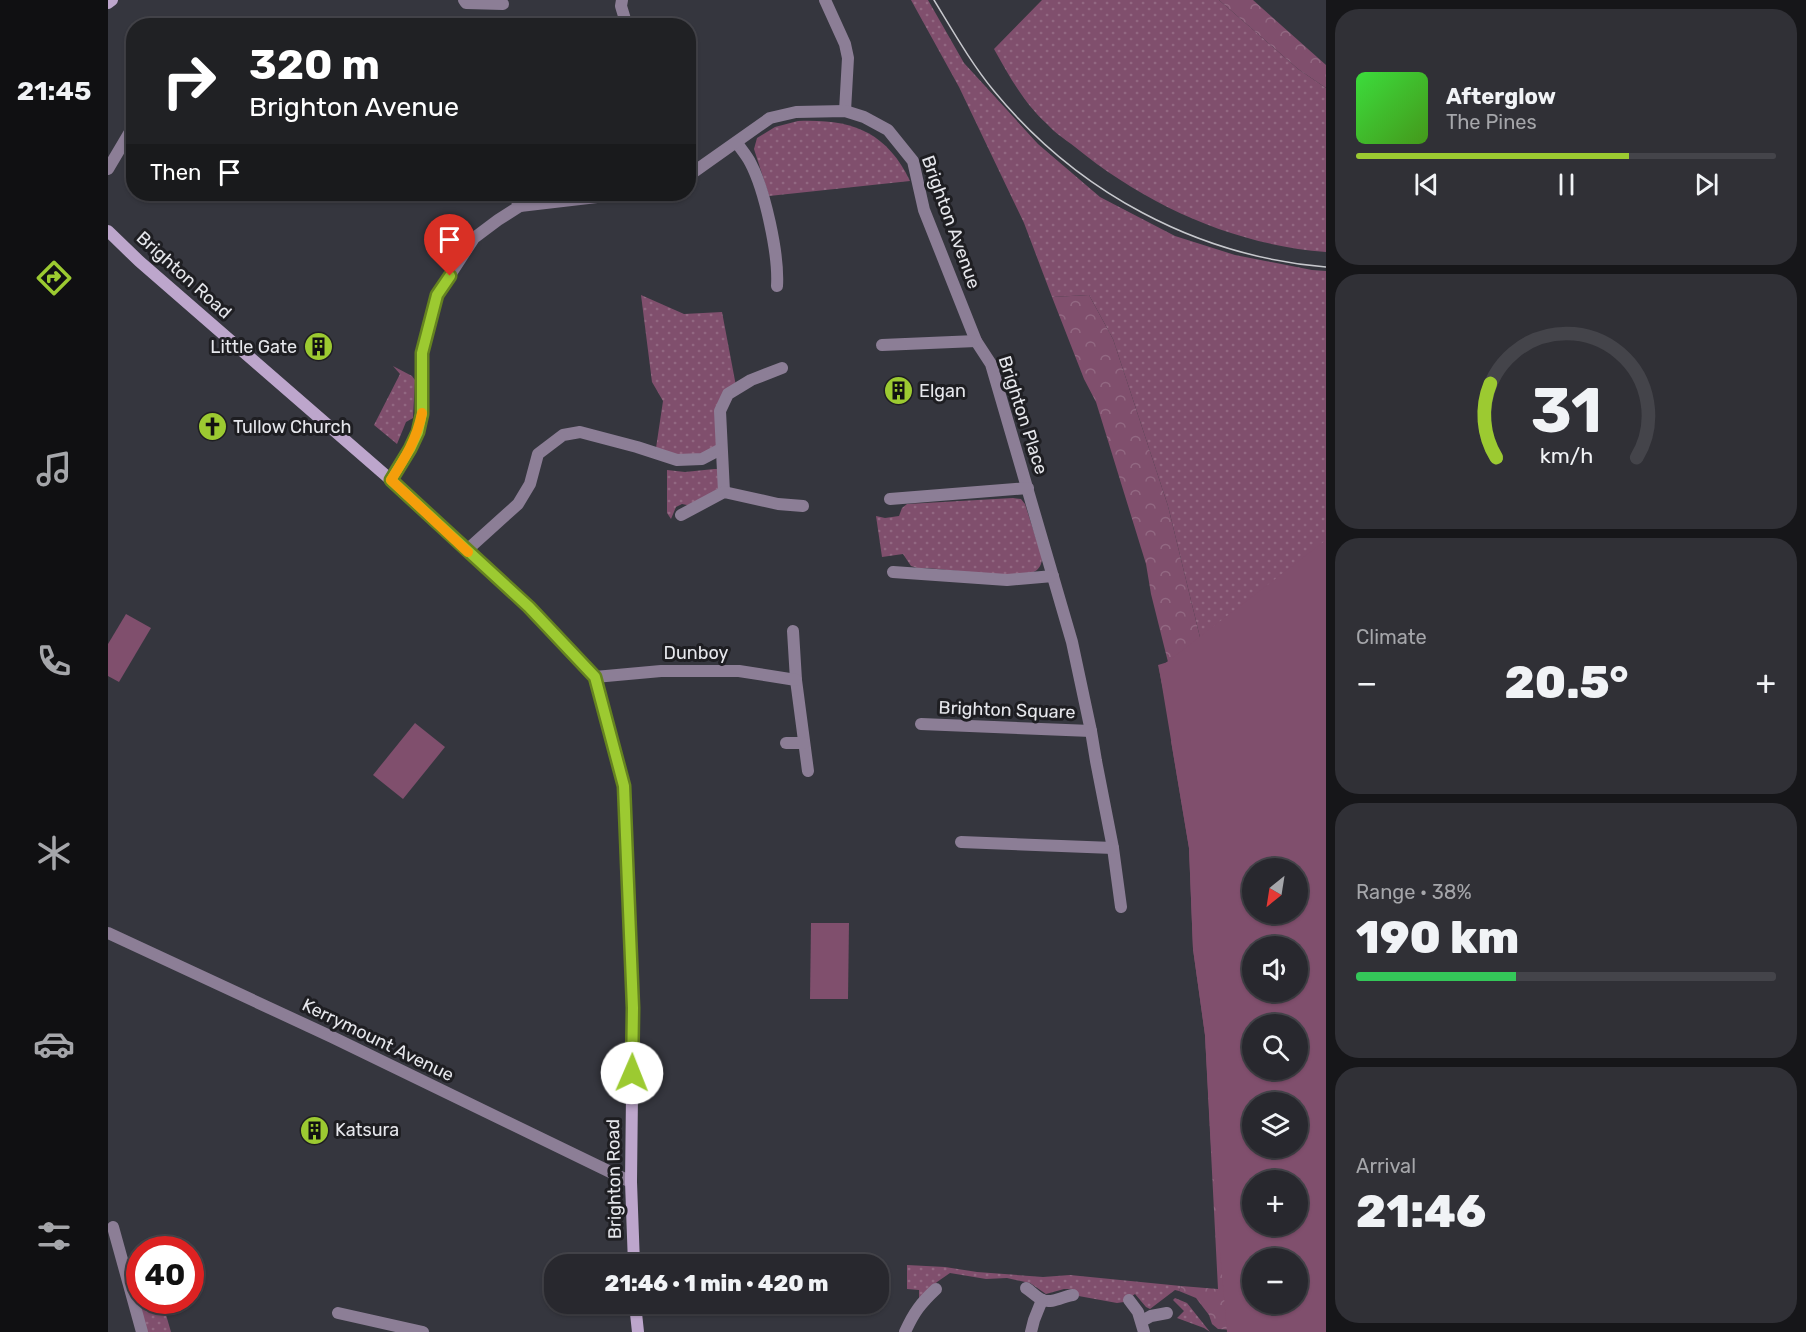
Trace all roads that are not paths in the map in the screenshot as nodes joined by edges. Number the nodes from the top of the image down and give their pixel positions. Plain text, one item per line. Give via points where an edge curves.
1 (112, 0) edge
2 (464, 0) edge
3 (622, 0) edge
4 (825, 0) edge
5 (108, 3) edge
6 (503, 4) dead end
7 (625, 18) edge
8 (844, 111) junction
9 (126, 139) edge
10 (737, 143) junction
11 (108, 169) edge
12 (696, 169) edge
13 (517, 201) edge
14 (563, 201) edge
15 (520, 206) junction
16 (108, 231) edge
17 (777, 286) dead end
18 (976, 341) junction
19 (882, 345) dead end
20 (782, 368) dead end
21 (721, 449) junction
22 (391, 480) junction
23 (1028, 488) junction
24 (724, 492) junction
25 (890, 499) dead end
26 (803, 506) dead end
27 (681, 516) dead end
28 (467, 550) junction
29 (893, 572) dead end
30 (1053, 576) junction
31 (794, 631) dead end
32 (1072, 642) joint
33 (595, 677) junction
34 (796, 680) junction
35 (921, 724) dead end
36 (1091, 731) junction
37 (786, 743) dead end
38 (804, 743) junction
39 (808, 771) dead end
40 (961, 842) dead end
41 (1113, 848) junction
42 (1121, 907) dead end
43 (108, 933) edge
44 (631, 1182) junction
45 (113, 1227) dead end
46 (634, 1254) edge
47 (1026, 1288) dead end
48 (936, 1289) dead end
49 (1072, 1295) dead end
50 (1042, 1300) junction
51 (1128, 1300) dead end
52 (338, 1313) dead end
53 (1167, 1313) dead end
54 (636, 1314) edge
55 (1143, 1326) edge
56 (142, 1332) edge
57 (423, 1332) edge
58 (638, 1332) edge
59 (905, 1332) edge
60 (1031, 1332) edge

1 - 5 street
2 - 6 street
3 - 7 street
4 - 8 street via 848,58
8 - 10 street, Brighton Avenue via 796,112 771,118
8 - 18 street, Brighton Avenue via 888,130 913,161 924,210
9 - 11 street
10 - 12 street, Brighton Avenue
10 - 17 street via 750,162 763,195 777,264
13 - 15 street
14 - 15 street
15 - 22 street via 474,238 437,295 422,353 422,414 418,432
16 - 22 street, Brighton Road
18 - 19 street, Brighton Place
18 - 23 street, Brighton Place via 990,364
20 - 21 street via 728,394 720,411
21 - 24 street
21 - 28 street via 702,459 677,460 580,432 563,435 538,454 530,484 518,504
22 - 28 street, Brighton Road
23 - 25 street, Brighton Place
23 - 30 street, Brighton Place
24 - 26 street
24 - 27 street
28 - 33 street, Brighton Road via 529,607
29 - 30 street via 1007,580
30 - 32 street, Brighton Place
31 - 34 street
32 - 36 street, Brighton Square
33 - 34 street, Dunboy via 662,671 739,671
33 - 44 street, Brighton Road via 624,786 633,1008
34 - 38 street
35 - 36 street, Brighton Square
36 - 41 street, Brighton Square
37 - 38 street
38 - 39 street
40 - 41 street
41 - 42 street, Brighton Square
43 - 44 street, Kerrymount Avenue
44 - 46 street, Brighton Road
45 - 56 street
47 - 50 street
48 - 59 street via 920,1304
49 - 50 street
50 - 60 street
51 - 55 street
52 - 57 street
53 - 55 street via 1151,1316
54 - 58 street

